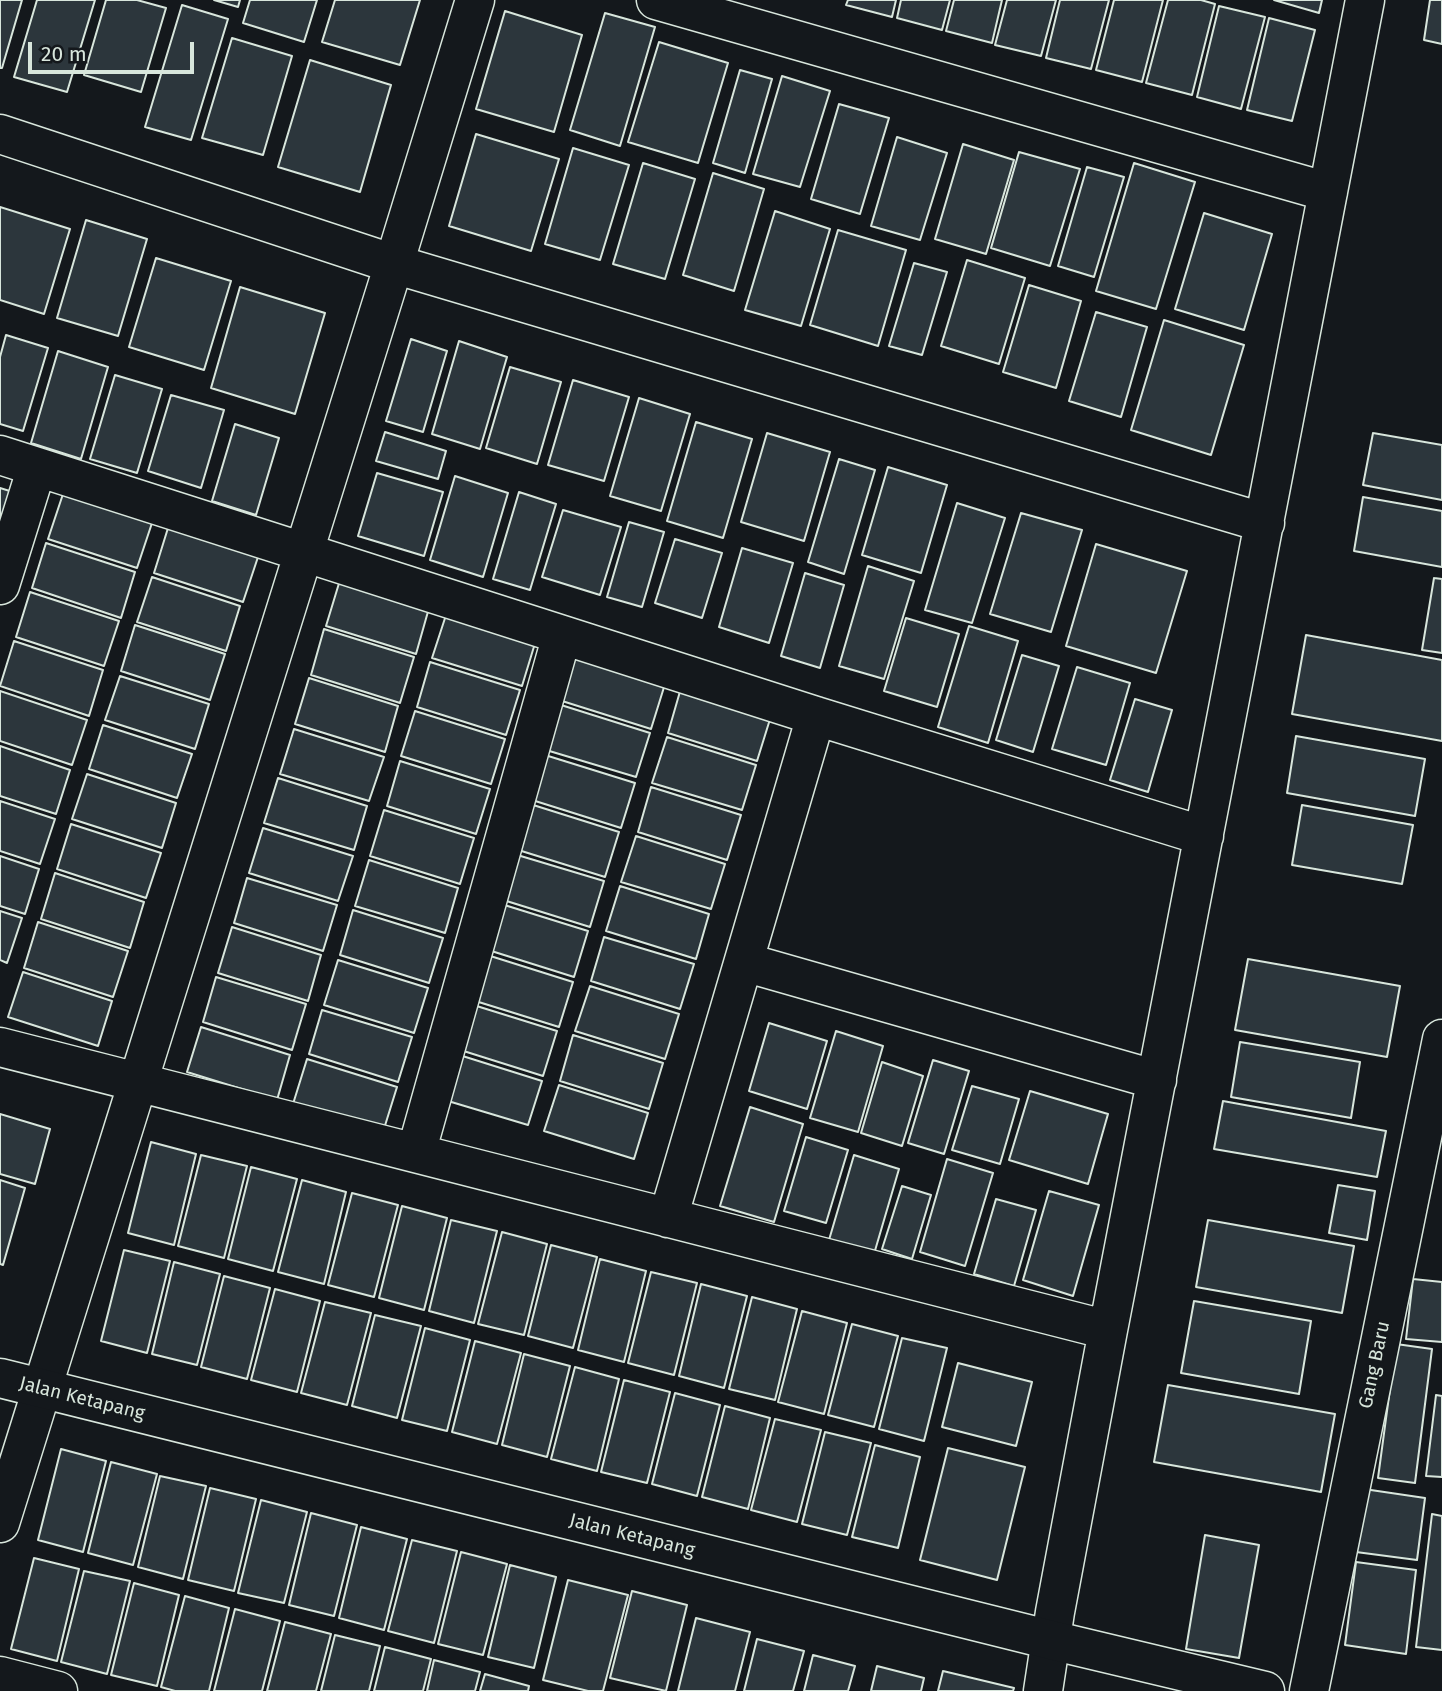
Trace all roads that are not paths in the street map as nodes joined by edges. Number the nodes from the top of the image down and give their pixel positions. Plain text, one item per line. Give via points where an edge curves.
1 (475, 0) edge
2 (656, 0) edge
3 (1365, 0) edge
4 (0, 134) edge
5 (1328, 192) junction
6 (394, 264) junction
7 (0, 456) edge
8 (37, 467) junction
9 (1265, 523) junction
10 (304, 552) junction
11 (0, 585) edge
12 (562, 635) junction
13 (816, 716) junction
14 (1204, 836) junction
15 (744, 962) junction
16 (1442, 1039) edge
17 (0, 1047) edge
18 (1157, 1080) junction
19 (138, 1082) junction
20 (416, 1153) junction
21 (668, 1218) junction
22 (1108, 1330) junction
23 (0, 1378) edge
24 (43, 1390) junction
25 (0, 1523) edge
26 (1051, 1640) junction
27 (0, 1676) edge
28 (58, 1691) edge
29 (1043, 1691) edge
30 (1265, 1691) edge
31 (1309, 1691) edge

1 - 6 street
2 - 5 street
3 - 5 street
4 - 6 street
5 - 9 street
6 - 9 street
6 - 10 street
7 - 8 street
8 - 10 street
8 - 11 street
9 - 14 street
10 - 12 street
10 - 19 street
12 - 13 street
12 - 20 street
13 - 14 street
13 - 15 street
14 - 18 street
15 - 18 street
15 - 21 street
16 - 31 street, Gang Baru
17 - 19 street
18 - 22 street
19 - 20 street
19 - 24 street
20 - 21 street
21 - 22 street
22 - 26 street
23 - 24 street, Jalan Ketapang
24 - 25 street
24 - 26 street, Jalan Ketapang
26 - 29 street
26 - 30 street, Jalan Ketapang
27 - 28 street

